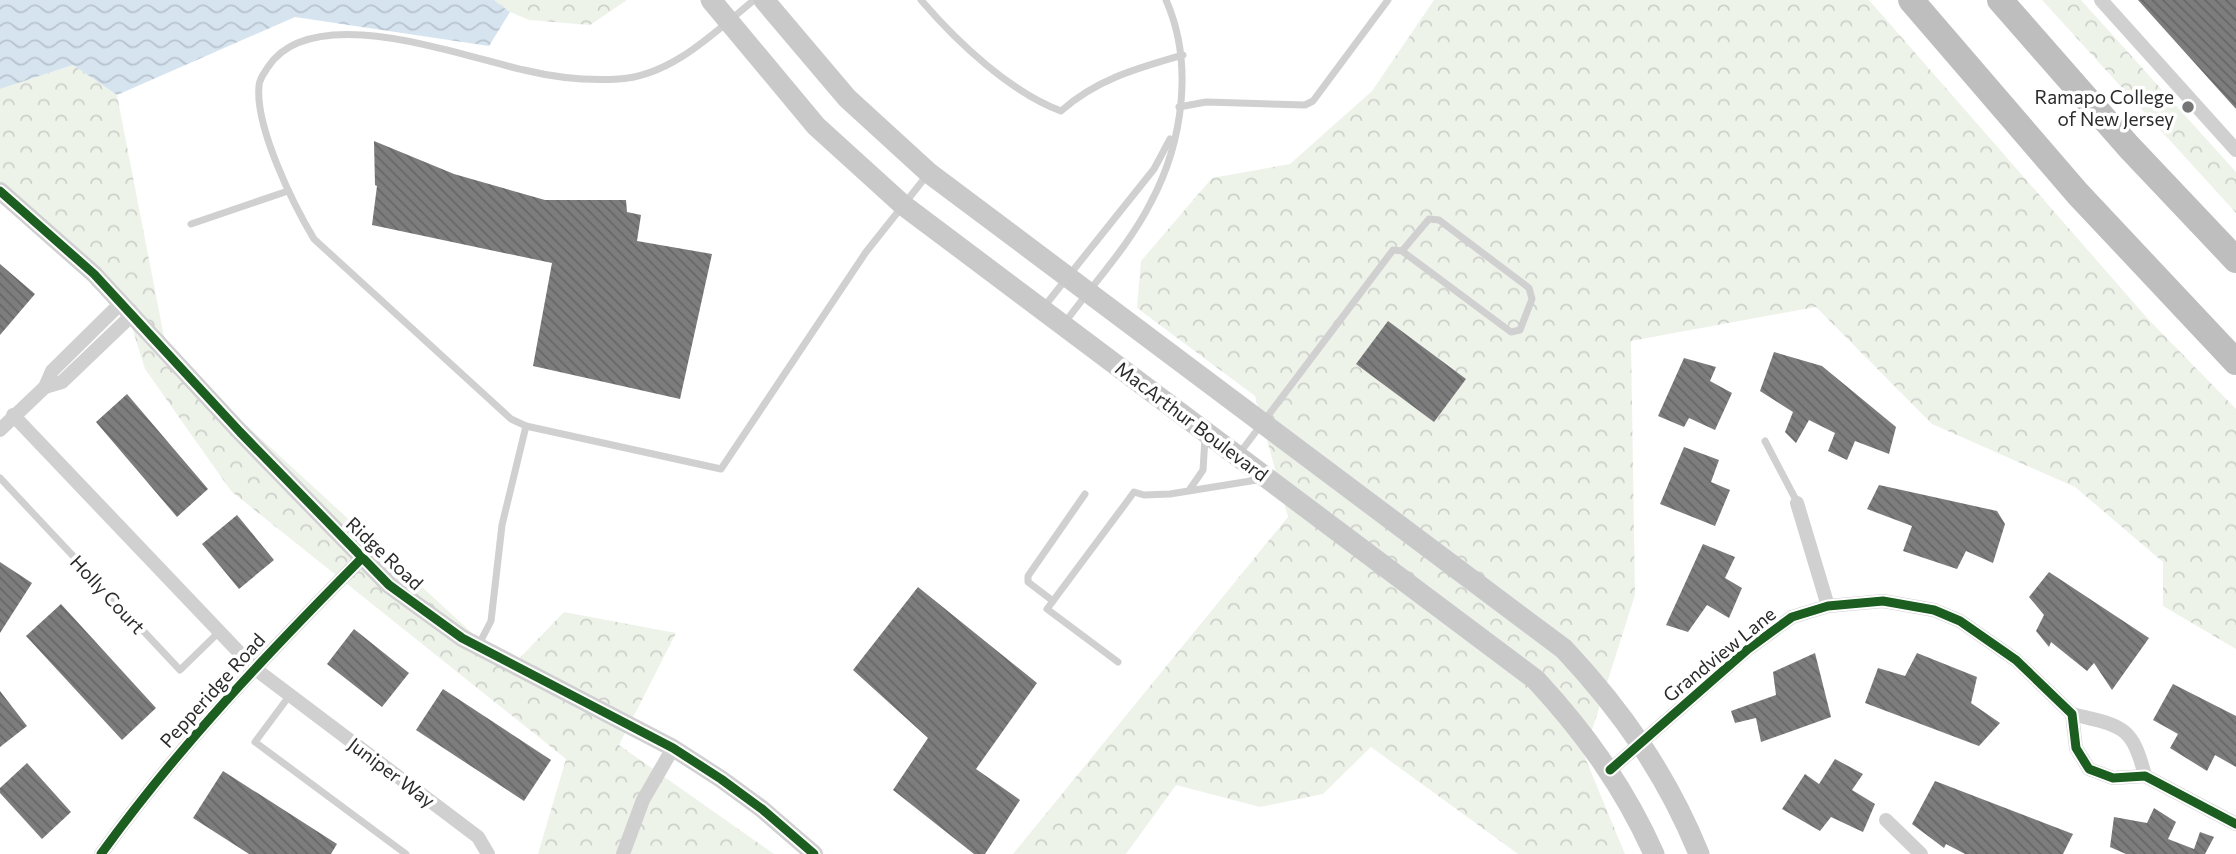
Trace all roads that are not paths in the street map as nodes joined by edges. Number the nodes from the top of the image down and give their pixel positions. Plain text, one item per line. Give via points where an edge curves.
1 (711, 0) edge
2 (754, 0) edge
3 (764, 0) edge
4 (921, 0) edge
5 (1166, 0) edge
6 (1388, 0) edge
7 (1911, 0) edge
8 (2000, 0) edge
9 (2101, 0) edge
10 (729, 21) junction
11 (1183, 55) junction
12 (1179, 107) junction
13 (1176, 129) junction
14 (2236, 150) edge
15 (929, 173) junction
16 (0, 191) edge
17 (288, 191) junction
18 (903, 205) junction
19 (191, 224) dead end
20 (1402, 251) junction
21 (2236, 260) edge
22 (1069, 277) junction
23 (1088, 291) junction
24 (127, 309) junction
25 (1042, 309) junction
26 (1063, 325) junction
27 (2236, 362) edge
28 (13, 415) junction
29 (1262, 422) junction
30 (526, 426) junction
31 (0, 429) edge
32 (1204, 430) junction
33 (1765, 441) dead end
34 (1238, 456) junction
35 (1267, 477) junction
36 (0, 478) edge
37 (1190, 489) junction
38 (1085, 494) dead end
39 (1797, 503) joint
40 (360, 559) junction
41 (1053, 601) junction
42 (1828, 606) junction
43 (219, 632) junction
44 (478, 647) junction
45 (1118, 662) dead end
46 (254, 668) junction
47 (290, 695) junction
48 (2072, 714) junction
49 (1642, 742) junction
50 (673, 748) junction
51 (1610, 770) junction
52 (2145, 776) junction
53 (1886, 820) dead end
54 (2236, 824) edge
55 (101, 854) edge
56 (407, 854) edge
57 (488, 854) edge
58 (623, 854) edge
59 (814, 854) edge
60 (1654, 854) edge
61 (1699, 854) edge
62 (1921, 854) edge

1 - 10 main road, MacArthur Boulevard
2 - 10 lane
3 - 15 main road via 847,98
4 - 11 lane via 968,48 1036,101 1061,111 1080,94 1119,73
5 - 11 lane
6 - 12 lane via 1313,101 1305,105 1206,102
7 - 27 highway via 2078,194
8 - 21 highway
9 - 14 street
10 - 17 lane via 689,52 655,70 621,79 525,71 426,40 376,31 324,29 299,35 275,54 258,84 262,114
10 - 18 main road, MacArthur Boulevard via 816,126
11 - 12 lane
12 - 13 lane
13 - 22 lane via 1154,169
13 - 23 lane via 1151,203
15 - 18 lane
15 - 22 main road
16 - 24 street, Ridge Road via 52,233
17 - 19 lane
17 - 30 lane via 314,239 480,392
18 - 25 main road, MacArthur Boulevard
18 - 30 lane via 721,468
20 - 20 lane via 1429,219 1439,220 1529,288 1532,299 1520,330 1511,332
20 - 29 lane via 1393,250
22 - 23 main road
22 - 25 lane
23 - 26 lane
23 - 29 main road
24 - 28 street via 52,371 45,387
24 - 40 street, Ridge Road
25 - 26 main road, MacArthur Boulevard
26 - 32 main road, MacArthur Boulevard
28 - 31 street
28 - 43 street
29 - 34 lane
29 - 49 main road via 1564,649
30 - 44 lane via 502,525 491,621
32 - 34 main road, MacArthur Boulevard
32 - 37 lane via 1203,470
33 - 39 lane
34 - 35 main road, MacArthur Boulevard
35 - 37 lane
35 - 51 main road, MacArthur Boulevard via 1535,680 1577,724
36 - 43 lane, Holly Court via 180,670
37 - 41 lane via 1170,494 1134,492
38 - 41 lane via 1028,576 1028,582
39 - 42 street
40 - 44 street, Ridge Road via 428,615
40 - 46 street, Pepperidge Road
41 - 45 lane via 1047,609
42 - 48 street, Grandview Lane via 1883,601 1934,610 1960,621 2016,660
42 - 49 street, Grandview Lane via 1792,617 1748,649
43 - 46 street
44 - 50 street, Ridge Road
46 - 47 street, Juniper Way
46 - 55 street, Pepperidge Road via 150,785
47 - 56 lane via 255,742
47 - 57 street, Juniper Way via 478,837
48 - 52 street, Grandview Lane via 2119,726 2137,747
48 - 52 street via 2076,748 2089,769 2113,778
49 - 51 street, Grandview Lane
49 - 61 main road via 1673,795
50 - 58 street via 643,800
50 - 59 street, Ridge Road via 762,809
51 - 60 main road, MacArthur Boulevard
52 - 54 street
53 - 62 street

